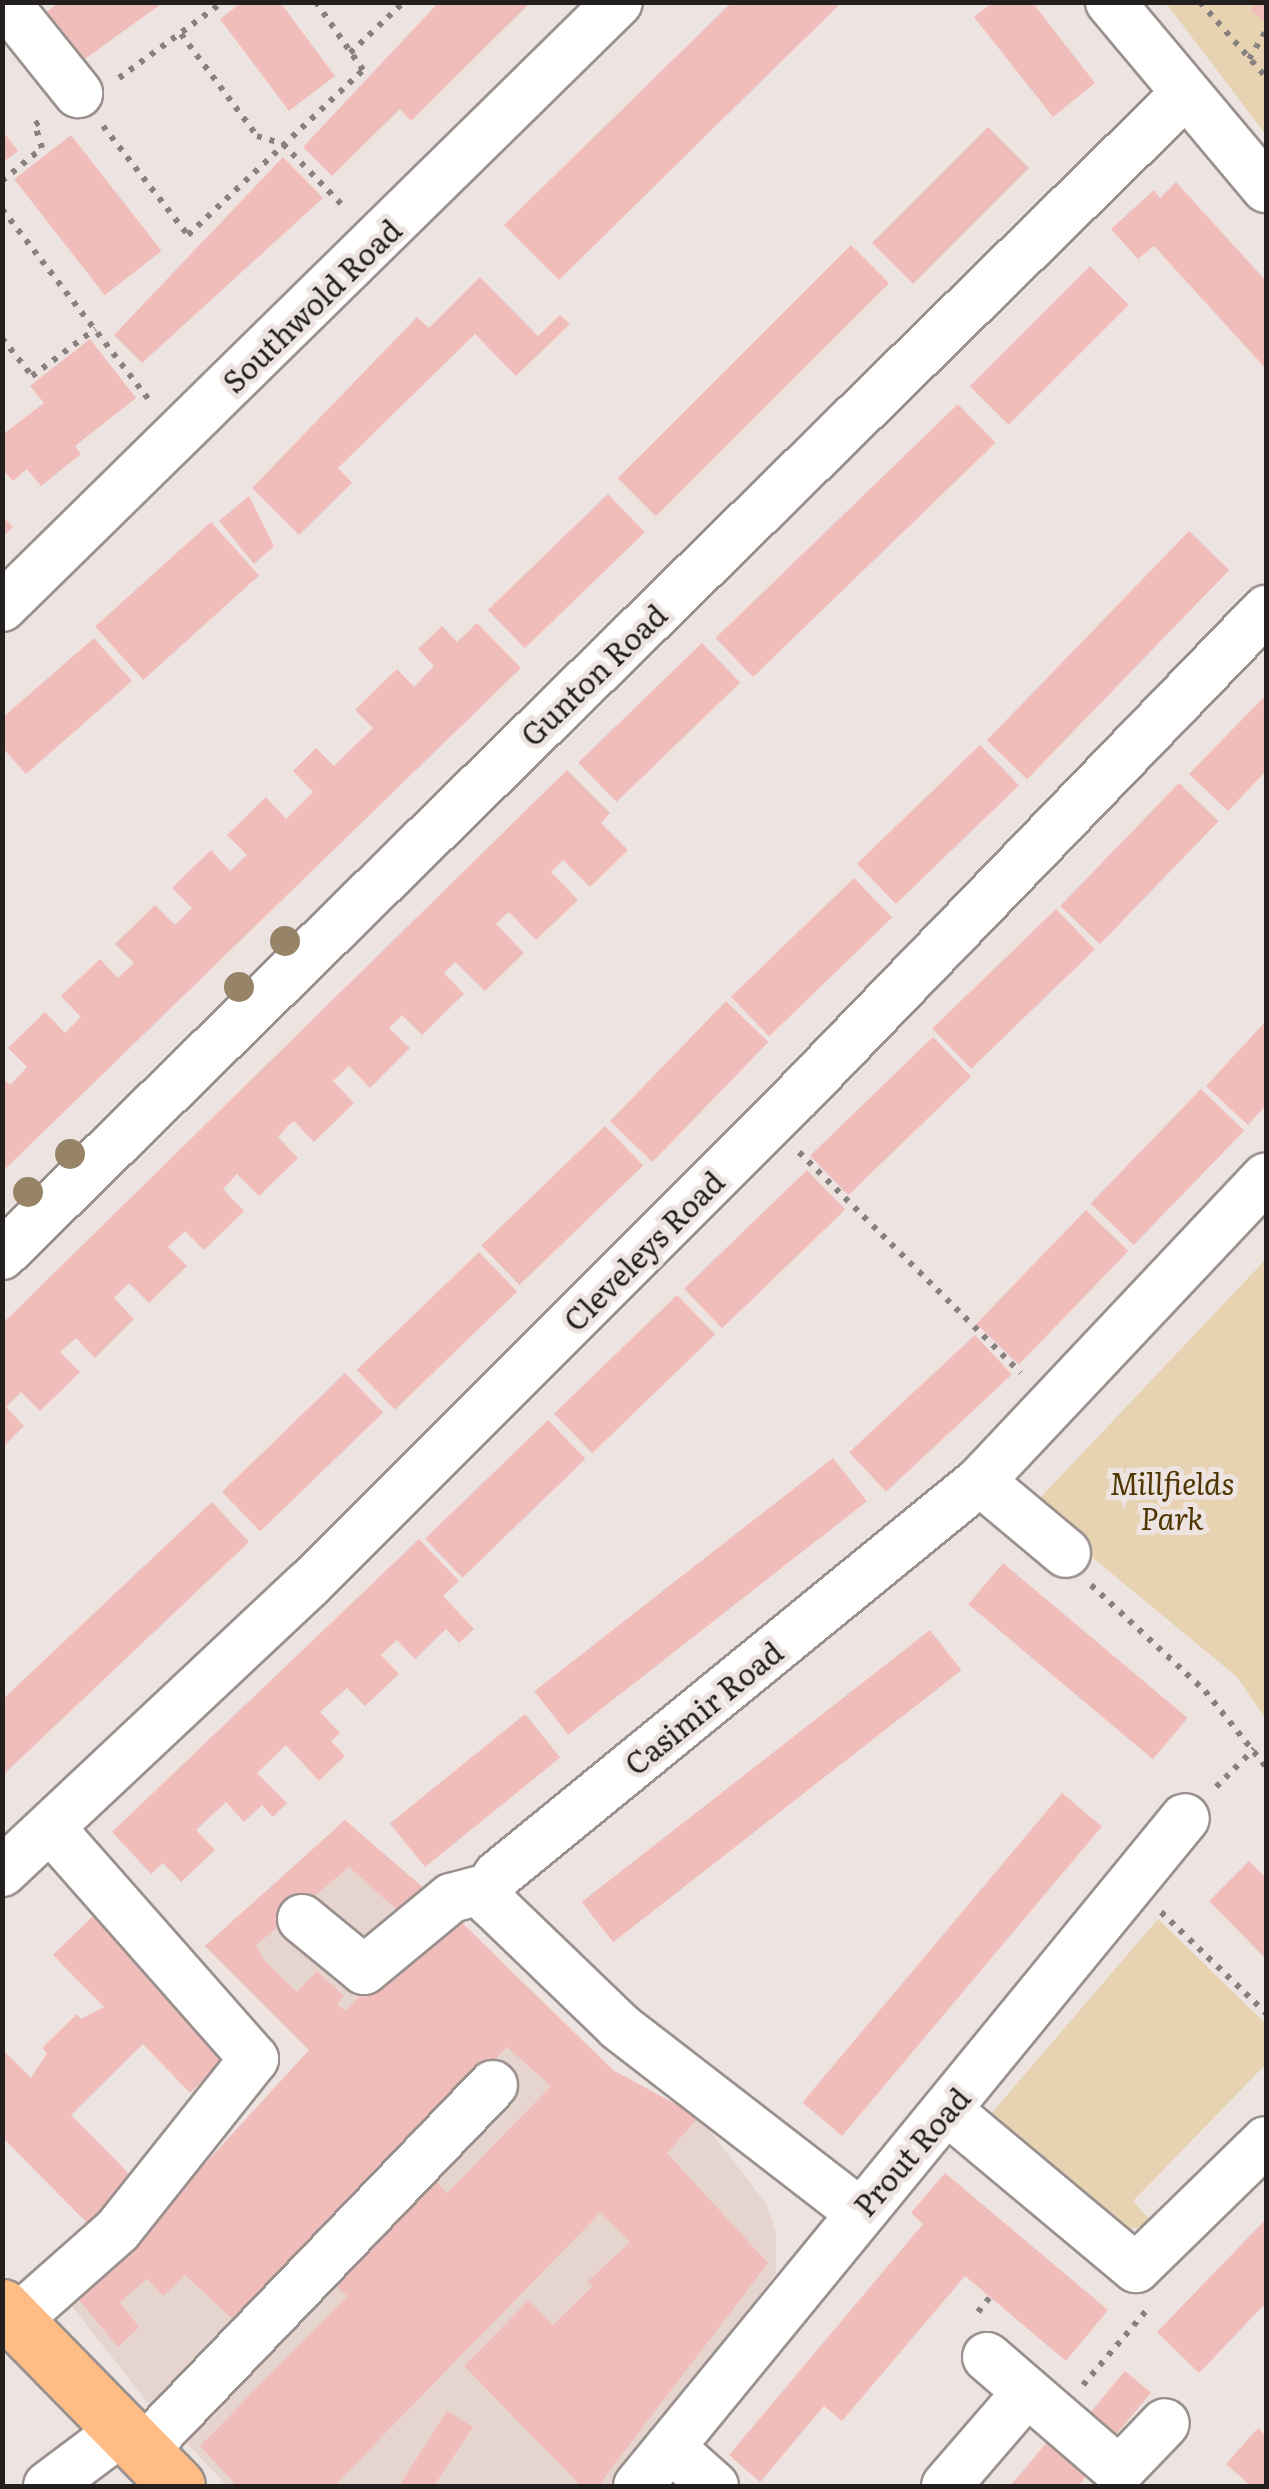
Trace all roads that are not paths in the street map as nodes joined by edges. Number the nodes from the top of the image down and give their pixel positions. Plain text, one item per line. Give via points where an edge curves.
1 (5, 2) edge
2 (618, 2) edge
3 (1110, 2) edge
4 (78, 93) road end
5 (1184, 94) junction
6 (1266, 188) edge
7 (2, 607) edge
8 (1266, 610) edge
9 (1266, 1178) edge
10 (2, 1255) edge
11 (980, 1480) junction
12 (1066, 1553) road end
13 (1185, 1818) road end
14 (50, 1828) junction
15 (2, 1872) edge
16 (490, 1888) junction
17 (302, 1919) dead end
18 (493, 2084) dead end
19 (948, 2111) junction
20 (1266, 2140) edge
21 (858, 2212) junction
22 (8, 2314) edge
23 (986, 2357) dead end
24 (1041, 2404) junction
25 (1165, 2423) dead end
26 (670, 2448) junction
27 (146, 2457) edge
28 (48, 2486) edge
29 (638, 2486) edge
30 (714, 2486) edge
31 (946, 2486) edge

1 - 4 street
2 - 7 street, Southwold Road
3 - 5 street
5 - 6 street
5 - 10 street, Gunton Road
8 - 14 street, Cleveleys Road via 770,1123 308,1585
9 - 11 street, Casimir Road
11 - 12 street
11 - 16 street, Casimir Road via 498,1874
13 - 19 street, Prout Road
14 - 15 street, Cleveleys Road
14 - 22 street via 254,2059 118,2230
16 - 17 street via 451,1898 364,1970
16 - 21 street via 492,1903 620,2026
18 - 27 street
19 - 20 street via 1136,2268
19 - 21 street, Prout Road
21 - 26 street, Prout Road
22 - 27 highway
23 - 24 street
24 - 25 street via 1119,2471
24 - 31 street
26 - 29 street, Prout Road
26 - 30 street
27 - 28 street

